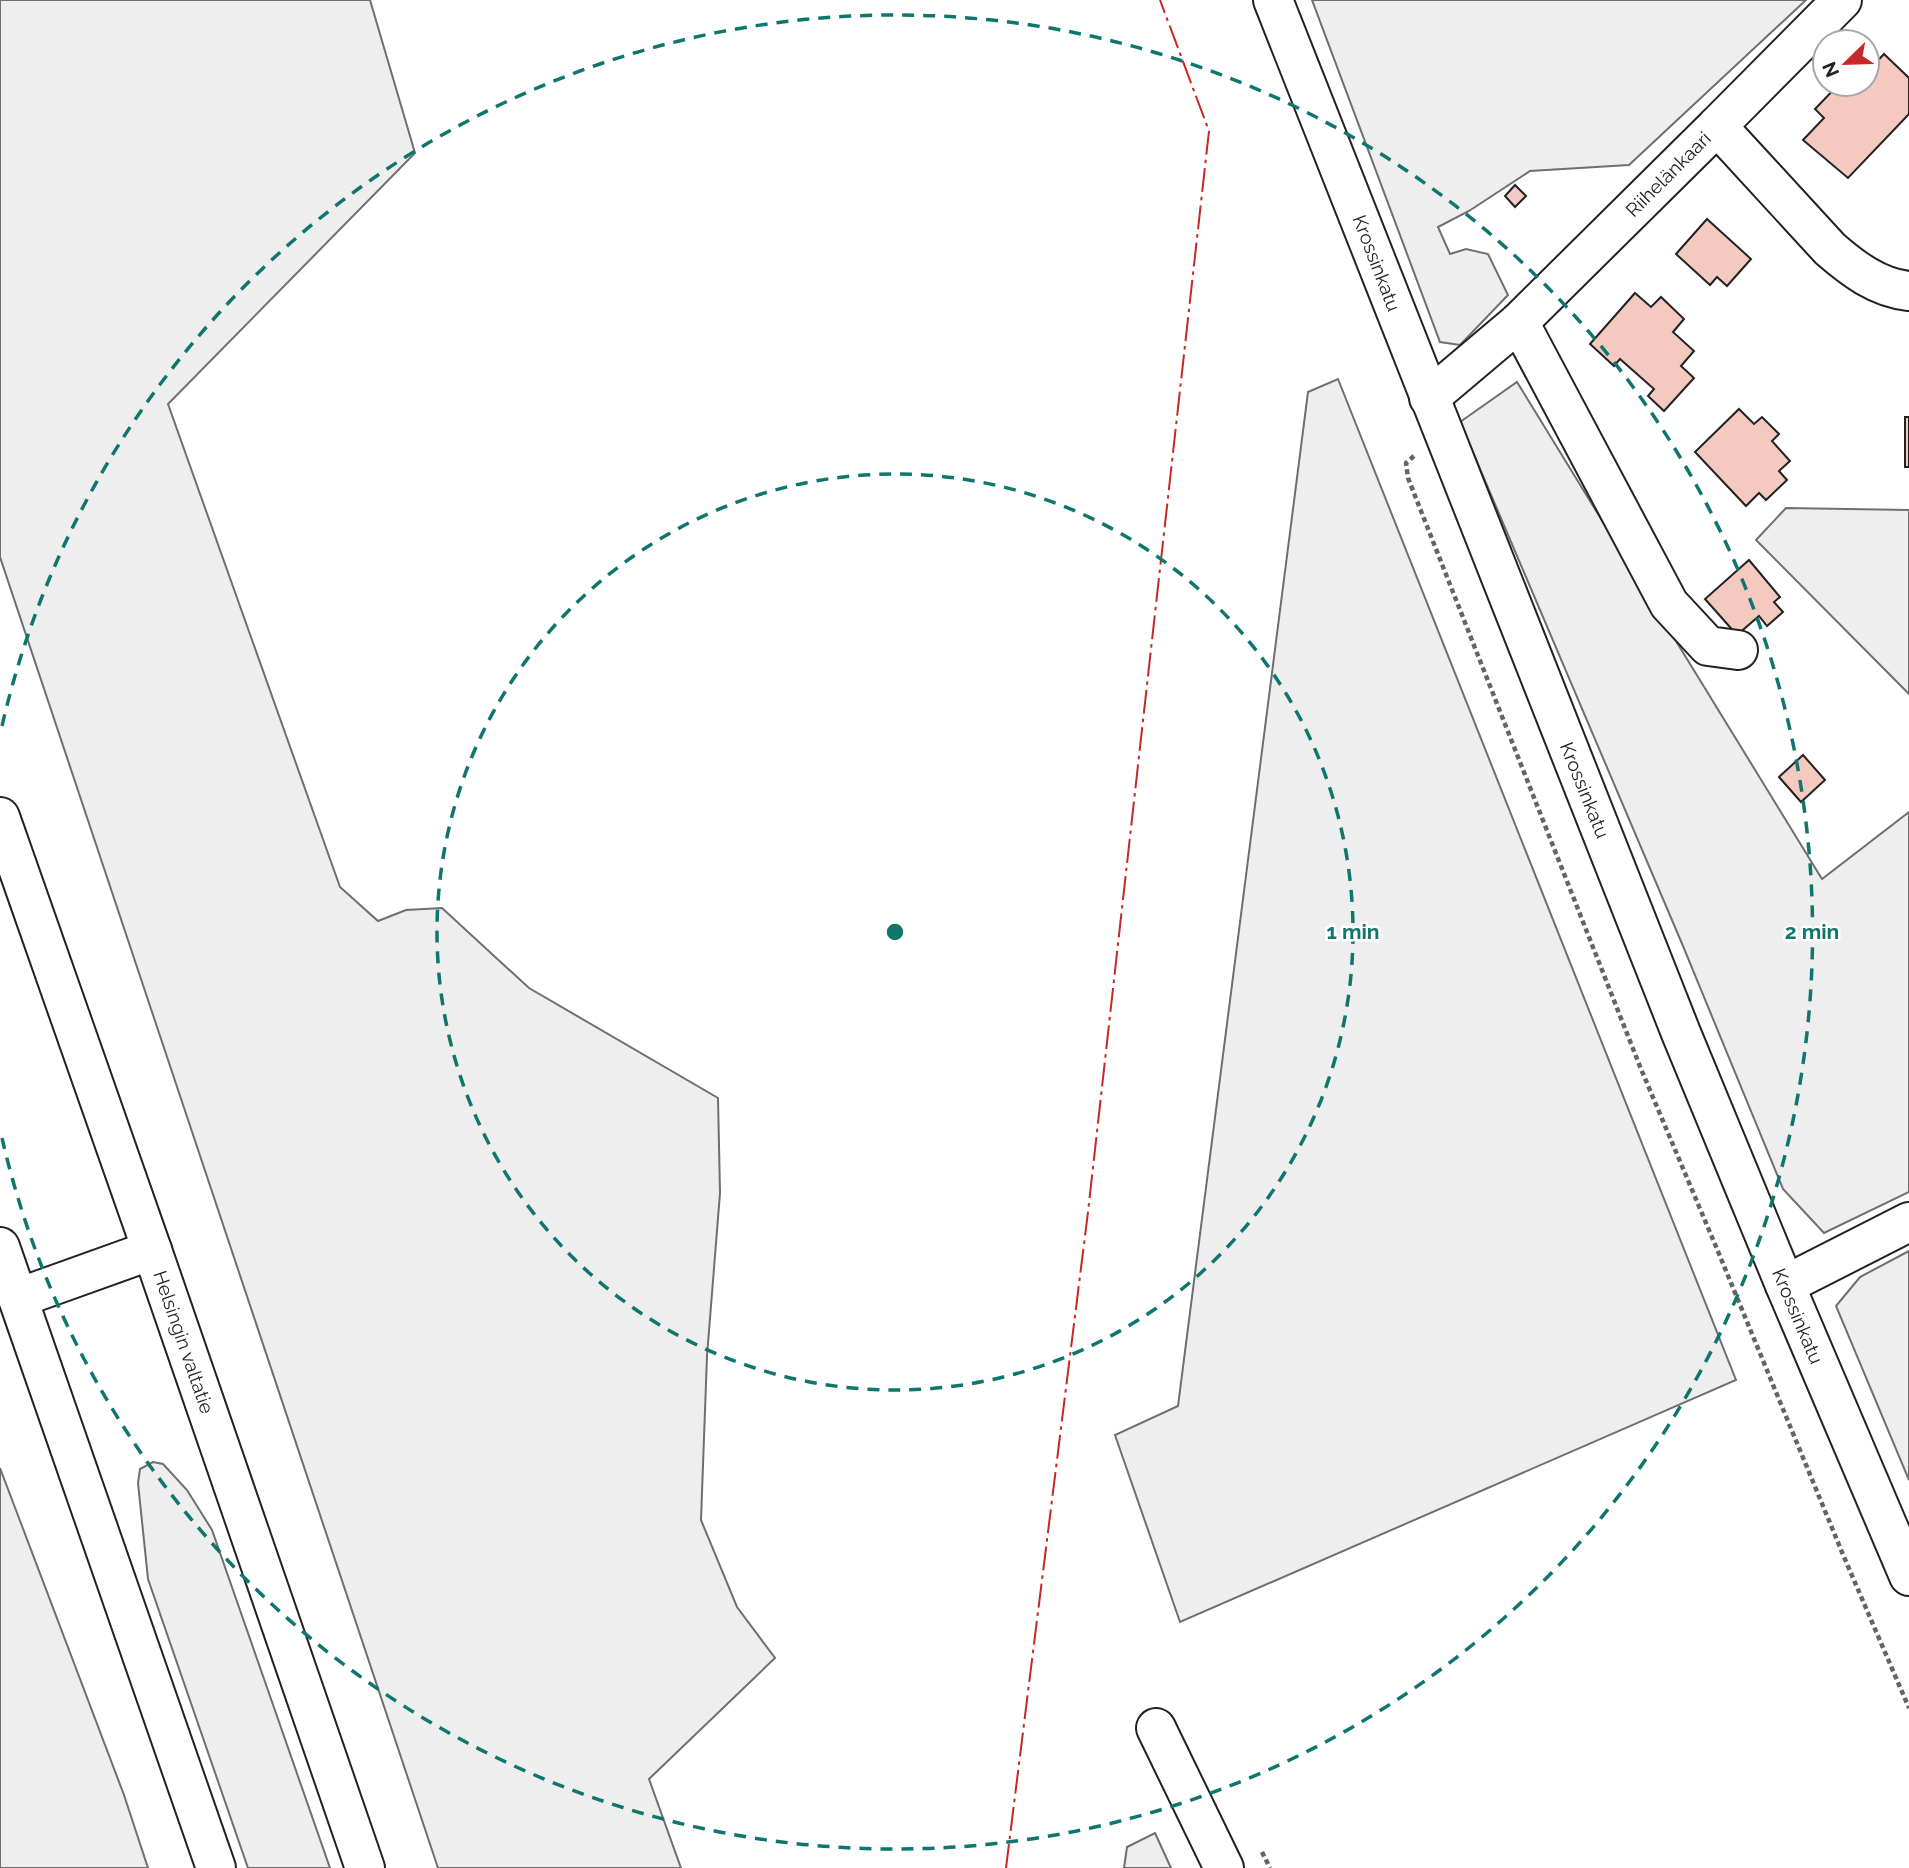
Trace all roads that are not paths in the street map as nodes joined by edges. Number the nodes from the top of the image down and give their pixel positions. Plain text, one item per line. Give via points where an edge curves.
1 (1273, 0) edge
2 (1842, 0) edge
3 (1717, 126) junction
4 (1909, 291) edge
5 (1519, 322) junction
6 (1429, 398) junction
7 (1738, 650) dead end
8 (0, 817) edge
9 (1909, 1222) edge
10 (0, 1247) edge
11 (152, 1250) junction
12 (1785, 1285) junction
13 (18, 1298) junction
14 (1909, 1576) edge
15 (1156, 1728) dead end
16 (216, 1868) edge
17 (365, 1868) edge
18 (1224, 1868) edge

1 - 6 main road, Krossinkatu
2 - 3 main road
3 - 4 main road, Riihelänkaari via 1851,268
3 - 5 main road, Riihelänkaari
5 - 6 main road, Riihelänkaari
5 - 7 main road via 1669,604 1708,646
6 - 12 main road, Krossinkatu
8 - 11 main road, Helsingin valtatie
9 - 12 main road
10 - 13 main road
11 - 13 main road
11 - 17 main road, Helsingin valtatie
12 - 14 main road, Krossinkatu
13 - 16 main road
15 - 18 main road

